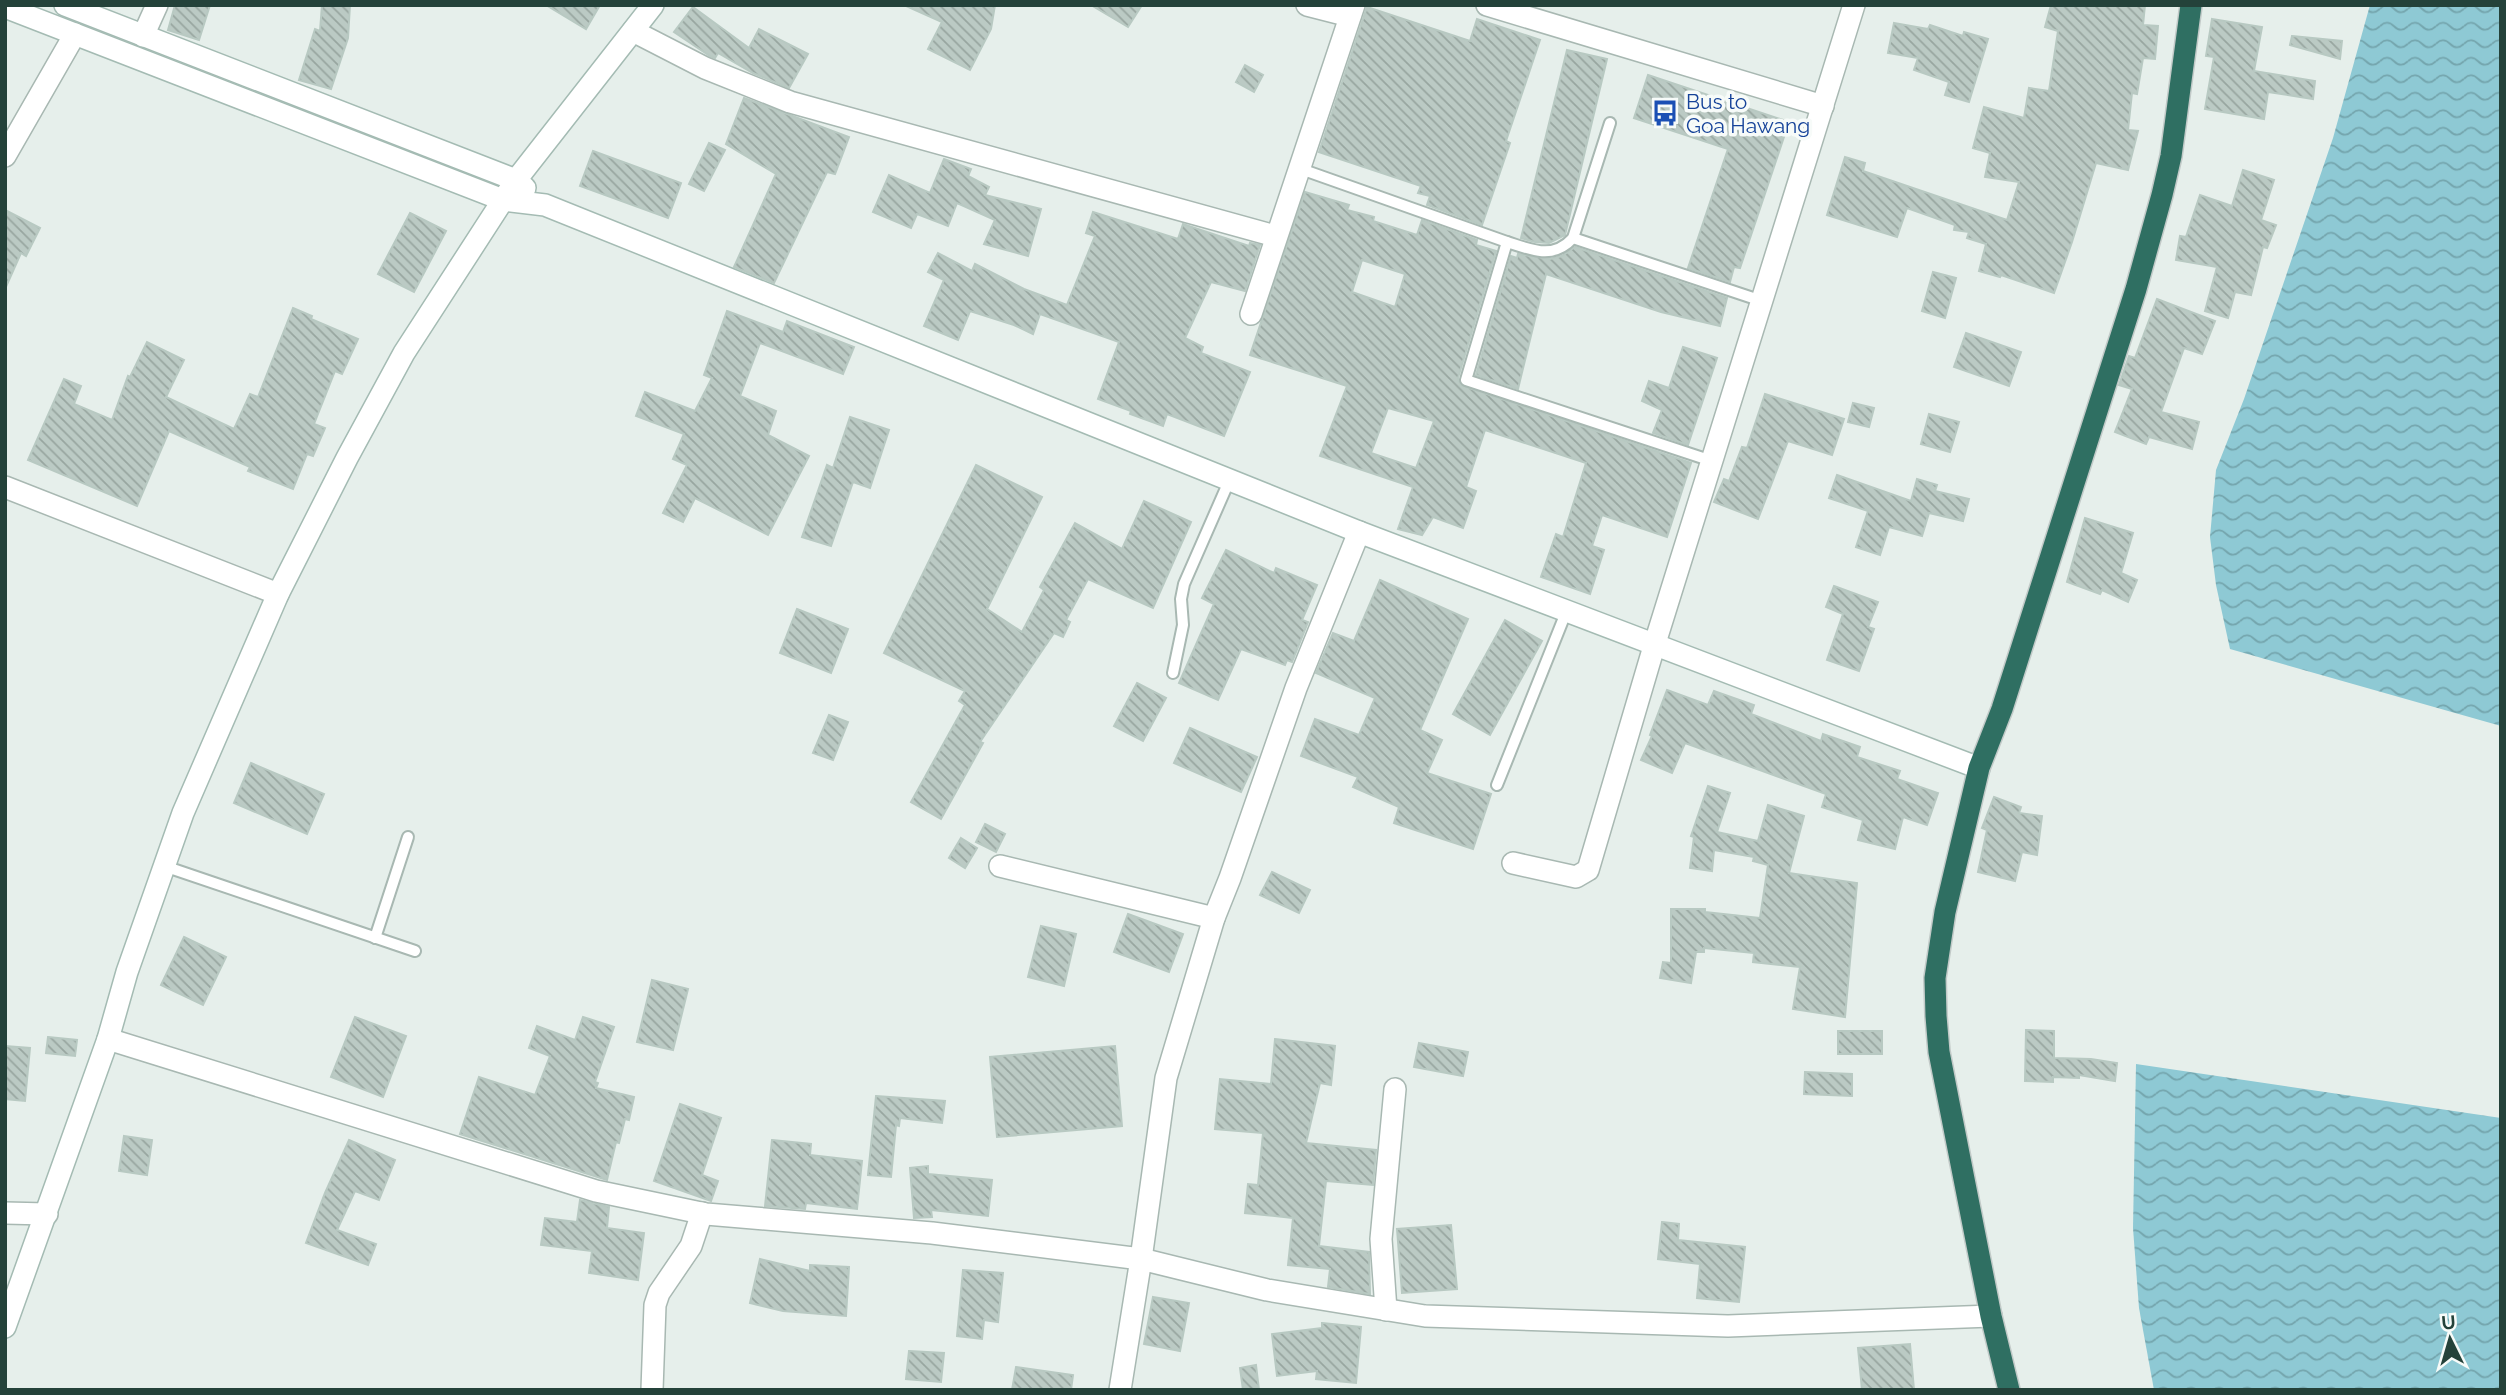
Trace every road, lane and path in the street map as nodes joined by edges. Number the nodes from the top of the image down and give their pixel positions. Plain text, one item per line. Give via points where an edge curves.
1 (65, 5) edge
2 (157, 5) edge
3 (653, 5) edge
4 (1307, 5) edge
5 (1487, 5) edge
6 (1854, 5) edge
7 (2191, 5) edge
8 (5, 8) edge
9 (1352, 11) edge
10 (633, 31) junction
11 (75, 34) junction
12 (143, 36) junction
13 (1823, 106) junction
14 (1610, 123) dead end
15 (5, 156) edge
16 (1298, 168) junction
17 (516, 180) junction
18 (503, 200) junction
19 (545, 205) junction
20 (1275, 236) junction
21 (1573, 238) junction
22 (1507, 242) junction
23 (1762, 301) junction
24 (1251, 314) dead end
25 (1712, 461) junction
26 (1230, 480) junction
27 (5, 487) edge
28 (1359, 532) junction
29 (278, 594) junction
30 (1567, 610) junction
31 (1654, 643) junction
32 (1172, 673) dead end
33 (1979, 768) junction
34 (1497, 785) dead end
35 (408, 837) dead end
36 (1513, 863) dead end
37 (164, 866) junction
38 (1000, 866) dead end
39 (1214, 918) junction
40 (375, 938) junction
41 (415, 951) dead end
42 (108, 1039) junction
43 (1395, 1089) dead end
44 (5, 1213) edge
45 (702, 1213) junction
46 (47, 1214) junction
47 (1141, 1259) junction
48 (1386, 1310) junction
49 (1991, 1316) junction
50 (5, 1328) edge
51 (652, 1390) edge
52 (1120, 1390) edge
53 (2009, 1390) edge

1 - 12 street
2 - 12 street
3 - 10 street
4 - 9 street
5 - 13 street
6 - 13 street
7 - 33 highway via 2171,156 2159,207 2002,709
8 - 11 street
9 - 16 street
10 - 17 street
10 - 20 street via 705,68 790,102
11 - 15 street
11 - 18 street
12 - 17 street
13 - 23 street
14 - 21 lane
16 - 20 street
16 - 22 lane
17 - 18 street
17 - 19 street
18 - 19 street
18 - 29 street via 404,353
19 - 26 street
20 - 24 street
21 - 22 lane via 1564,248 1551,252
21 - 23 lane
22 - 25 lane via 1466,380
23 - 25 street
25 - 31 street
26 - 28 street
26 - 32 lane via 1184,584 1184,625
27 - 29 street
28 - 30 street
28 - 39 street via 1296,688
29 - 37 street
30 - 31 street
30 - 34 lane
31 - 33 street
31 - 36 street via 1588,870 1576,877
33 - 49 highway via 1940,935 1936,1016 1939,1052
35 - 40 lane
37 - 40 lane
37 - 42 street
38 - 39 street
39 - 47 street via 1166,1078
40 - 41 lane
42 - 45 street via 596,1191
42 - 46 street
43 - 48 street via 1381,1239
44 - 46 street
45 - 47 street via 932,1233
45 - 51 street via 691,1246 655,1305
46 - 50 street
47 - 48 street via 1267,1290
47 - 52 street
48 - 49 street via 1425,1316 1728,1326
49 - 53 highway

